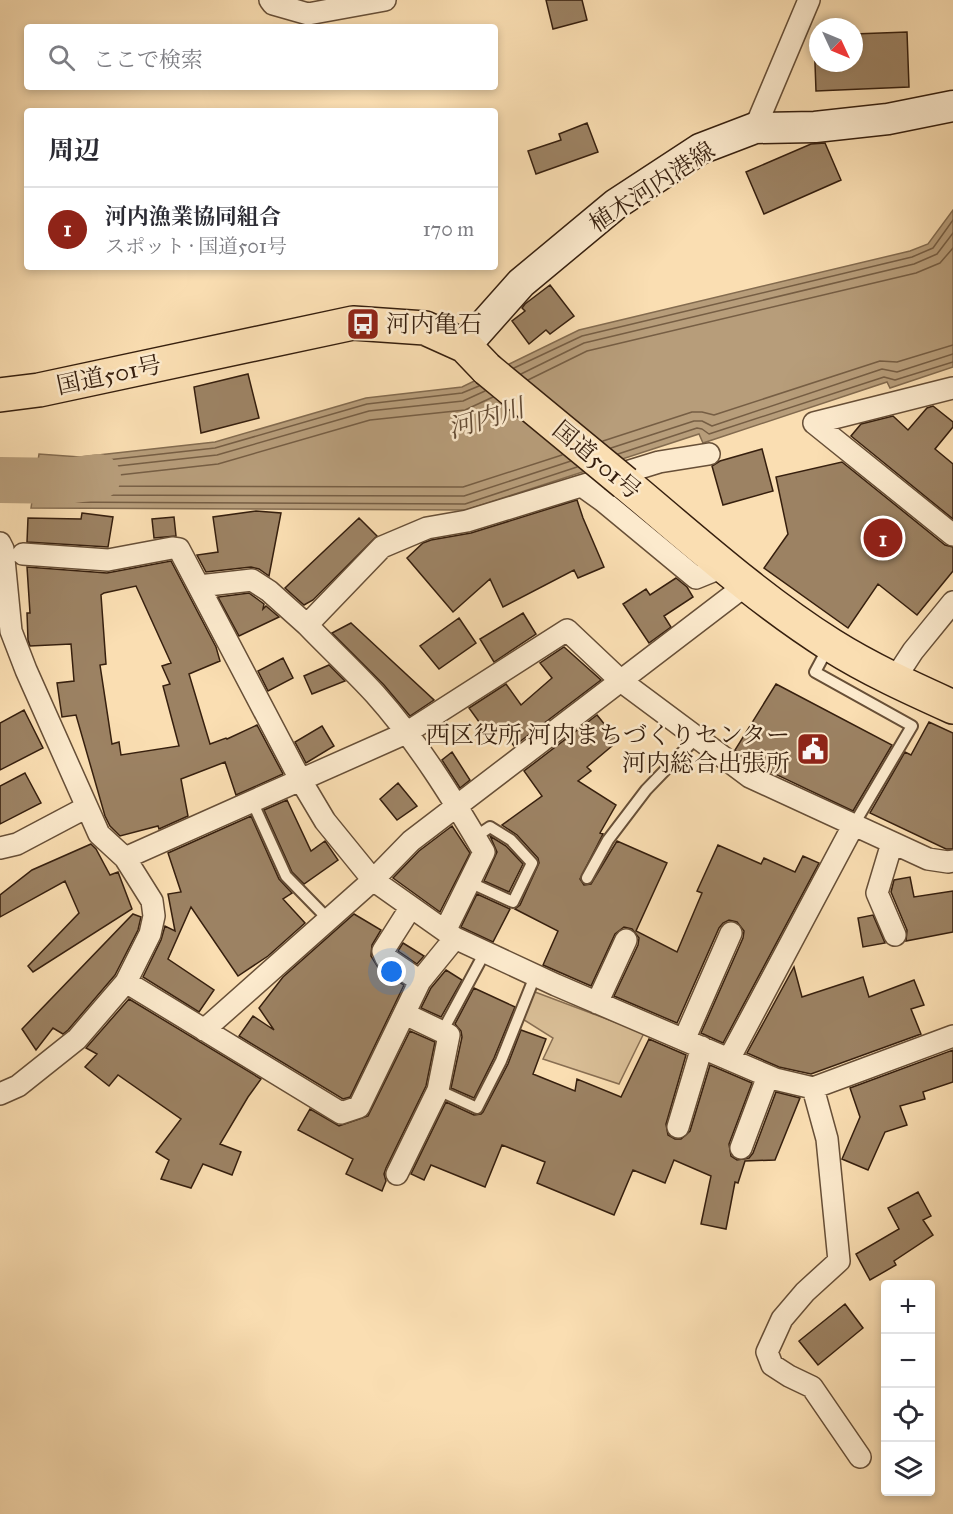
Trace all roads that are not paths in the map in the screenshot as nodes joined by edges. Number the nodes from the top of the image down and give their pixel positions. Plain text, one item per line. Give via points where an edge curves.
1 (270, 0) edge
2 (385, 0) edge
3 (809, 0) edge
4 (953, 106) edge
5 (755, 128) junction
6 (476, 358) junction
7 (951, 390) edge
8 (0, 398) edge
9 (709, 454) dead end
10 (582, 486) junction
11 (953, 535) edge
12 (0, 543) edge
13 (23, 554) dead end
14 (735, 576) junction
15 (199, 586) junction
16 (953, 602) edge
17 (307, 625) junction
18 (830, 645) junction
19 (894, 680) junction
20 (621, 681) junction
21 (953, 707) edge
22 (406, 733) junction
23 (697, 737) junction
24 (300, 779) junction
25 (252, 801) junction
26 (456, 806) junction
27 (87, 807) junction
28 (853, 826) junction
29 (475, 837) junction
30 (892, 843) junction
31 (0, 849) edge
32 (125, 858) junction
33 (953, 861) edge
34 (587, 878) dead end
35 (373, 880) junction
36 (469, 882) junction
37 (411, 907) junction
38 (328, 919) junction
39 (731, 933) dead end
40 (450, 935) junction
41 (895, 935) dead end
42 (626, 940) dead end
43 (485, 952) junction
44 (535, 976) junction
45 (420, 981) junction
46 (126, 982) junction
47 (597, 1003) junction
48 (405, 1014) junction
49 (204, 1030) junction
50 (442, 1032) junction
51 (953, 1036) edge
52 (693, 1044) junction
53 (729, 1059) junction
54 (768, 1076) junction
55 (813, 1088) junction
56 (438, 1090) junction
57 (0, 1094) edge
58 (678, 1127) dead end
59 (741, 1148) dead end
60 (397, 1174) dead end
61 (860, 1457) dead end

1 - 2 street via 308,14
3 - 5 street
4 - 5 main road, 植木河内港線 via 815,128
5 - 6 main road, 植木河内港線 via 700,149 616,204 521,283
6 - 8 highway, 国道501号 via 425,328 352,323
6 - 14 highway, 国道501号, bridge
7 - 11 street via 814,423
9 - 10 street via 659,462
10 - 14 street via 696,578
10 - 17 street via 467,521 427,528 382,547
12 - 27 street via 11,631
13 - 15 street via 108,560 179,549
14 - 18 highway, 国道501号
14 - 20 street
15 - 17 street via 252,580
15 - 24 street
16 - 19 street
17 - 22 street via 375,694
18 - 19 highway, 国道501号
18 - 28 lane via 815,672 912,726
19 - 21 highway, 国道501号
20 - 22 street via 567,630
20 - 23 street
20 - 26 street
22 - 24 street
22 - 26 street
23 - 28 street via 750,777
23 - 34 lane via 646,790 608,840
24 - 25 street
24 - 35 street via 325,821
25 - 32 street
25 - 38 lane via 286,876
26 - 29 street
26 - 35 street via 411,841
27 - 31 street
27 - 32 street via 99,834
28 - 30 street
28 - 53 street
29 - 36 street via 484,852
29 - 36 lane via 490,827 511,840 532,863 513,902
30 - 33 street via 928,859
30 - 41 street via 876,893
32 - 46 street via 152,901 154,916 150,934
35 - 37 street
35 - 38 street
36 - 40 street
37 - 40 street
37 - 45 street via 383,951 386,958
38 - 49 street
39 - 52 street
40 - 43 street
40 - 45 street
42 - 47 street
43 - 44 street
43 - 50 lane
44 - 47 street
44 - 56 lane via 501,1061 477,1108
45 - 48 street
46 - 49 street
46 - 57 street via 77,1039 18,1086
47 - 52 street
48 - 49 street via 359,1107 341,1113
48 - 50 street
50 - 56 street via 449,1035
51 - 55 street
52 - 53 street
52 - 58 street
53 - 54 street
54 - 55 street
54 - 59 street
55 - 61 street via 827,1139 839,1261 782,1319 767,1352 772,1365 812,1387
56 - 60 street

